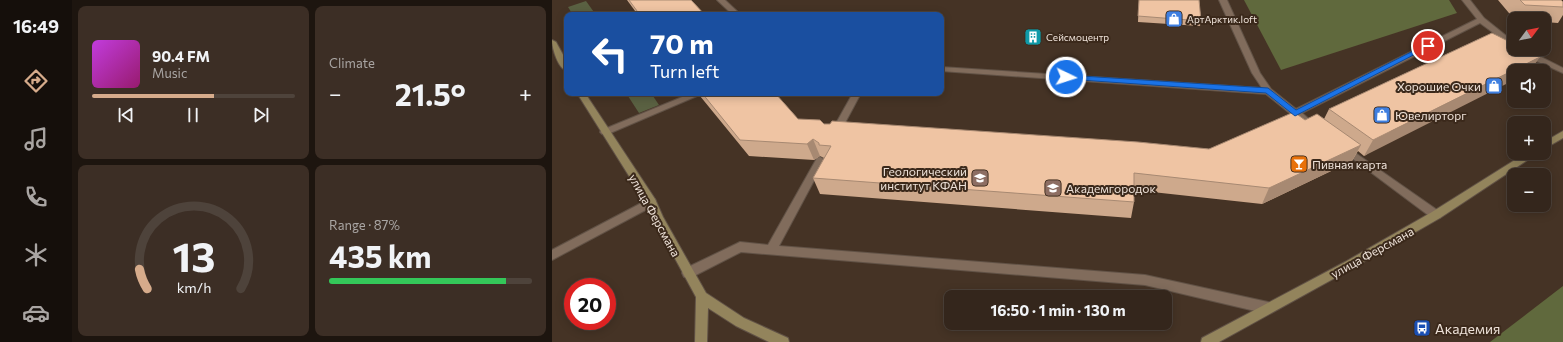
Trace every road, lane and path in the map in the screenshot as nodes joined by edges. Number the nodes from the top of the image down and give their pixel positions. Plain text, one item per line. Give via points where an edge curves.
1 (721, 0) edge
2 (1223, 0) edge
3 (1466, 0) edge
4 (734, 12) edge
5 (1481, 20) junction
6 (1507, 40) edge
7 (552, 42) edge
8 (1532, 56) edge
9 (564, 64) edge
10 (944, 69) edge
11 (1563, 72) edge
12 (1268, 91) junction
13 (583, 96) edge
14 (693, 96) edge
15 (855, 96) edge
16 (1295, 113) junction
17 (1314, 127) edge
18 (605, 132) junction
19 (1563, 134) edge
20 (833, 137) edge
21 (1333, 141) edge
22 (1551, 142) edge
23 (820, 160) edge
24 (1522, 160) edge
25 (651, 202) junction
26 (1436, 215) junction
27 (770, 249) junction
28 (552, 255) edge
29 (688, 273) junction
30 (702, 297) junction
31 (1268, 308) junction
32 (701, 342) edge
33 (783, 342) edge
34 (1207, 342) edge

1 - 4 lane
2 - 12 lane via 1256,73
3 - 5 lane
5 - 6 lane
5 - 16 lane
7 - 9 street
8 - 11 lane
10 - 12 lane
12 - 16 lane
13 - 18 street, улица Ферсмана
14 - 18 lane
15 - 20 lane
16 - 17 lane
18 - 25 street, улица Ферсмана
19 - 22 street
21 - 26 lane
23 - 27 lane
24 - 26 street, улица Ферсмана
25 - 28 lane
25 - 29 street, улица Ферсмана
26 - 31 street, улица Ферсмана
27 - 29 lane via 740,247
27 - 31 lane via 1145,280
29 - 30 street, улица Ферсмана
30 - 32 street
30 - 33 street, улица Ферсмана via 740,322
31 - 34 street, улица Ферсмана

